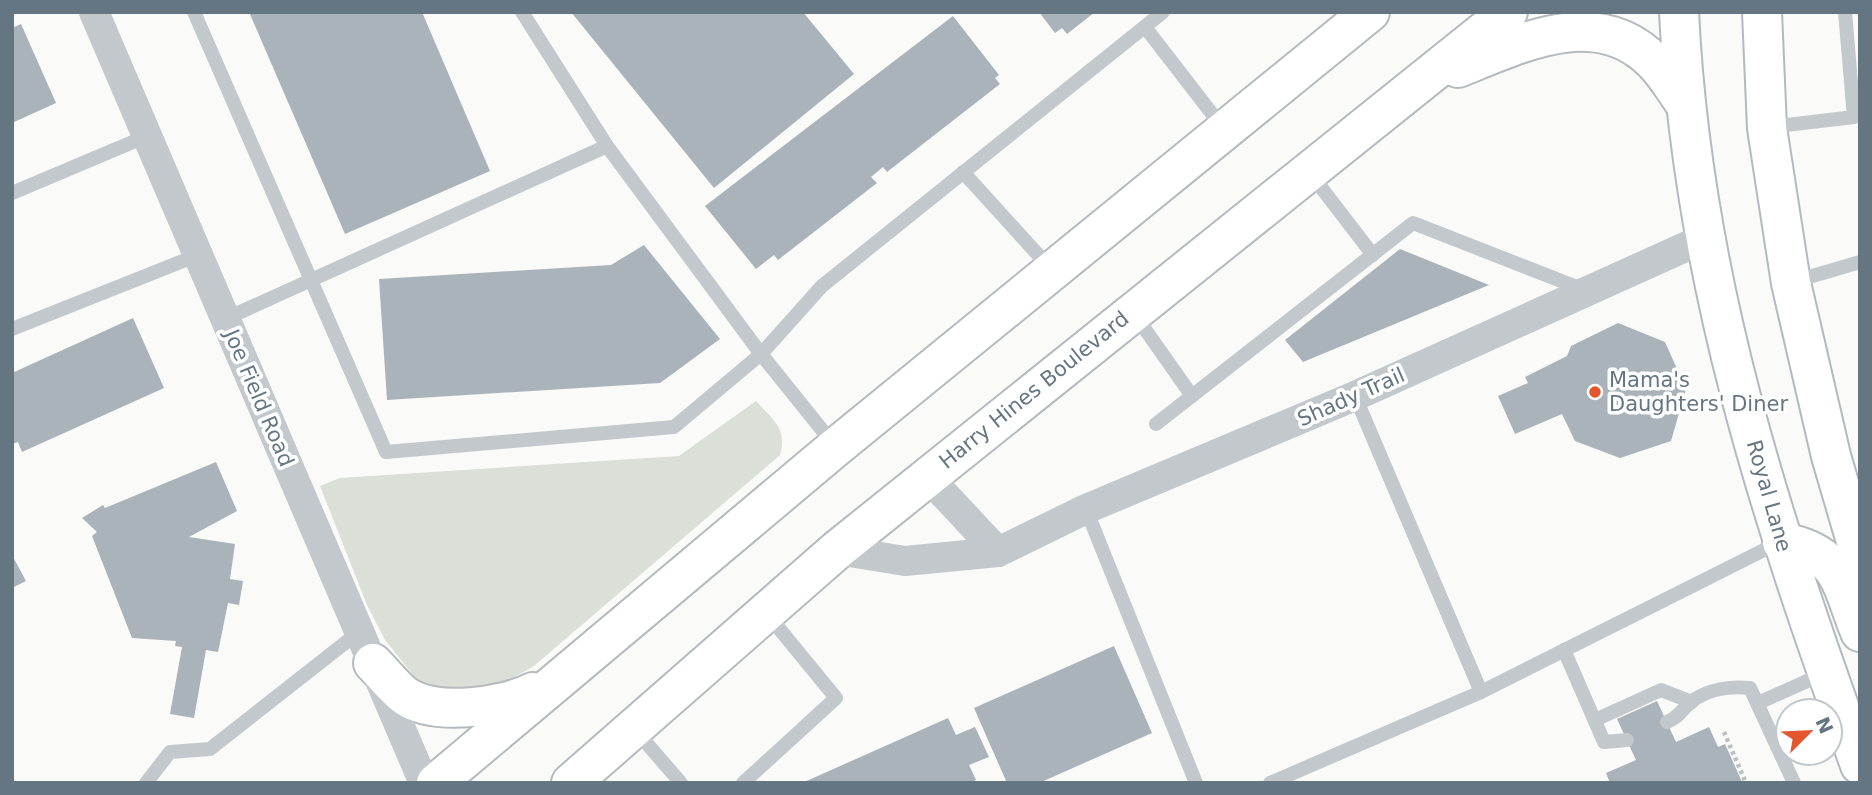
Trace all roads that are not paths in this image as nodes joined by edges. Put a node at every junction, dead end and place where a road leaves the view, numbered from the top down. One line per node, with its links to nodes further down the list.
1 (94, 12): 15 (street, Joe Field Road)
2 (194, 12): 25 (lane)
3 (522, 12): 16 (lane)
4 (1163, 12): 10 (lane)
5 (1370, 12): 14 (main road)
6 (1508, 12): 11 (main road, Harry Hines Boulevard)
7 (1679, 12): 12 (main road, Royal Lane)
8 (1762, 12): 13 (main road)
9 (1846, 12): 13 (lane)
10 (1144, 27): 14 (lane); 18 (lane)
11 (1417, 84): 12 (main road); 17 (main road, Harry Hines Boulevard)
12 (1683, 101): 20 (main road, Royal Lane)
13 (1768, 128): 26 (main road)
14 (1224, 130): 24 (main road)
15 (147, 136): 19 (lane); 21 (street, Joe Field Road)
16 (607, 146): 25 (lane); 31 (lane)
17 (1308, 171): 22 (lane); 28 (main road, Harry Hines Boulevard)
18 (963, 172): 24 (lane); 31 (lane)
19 (12, 193)
20 (1703, 239): 27 (street, Shady Trail); 39 (main road, Royal Lane)
21 (198, 255): 29 (street, Joe Field Road); 30 (lane)
22 (1373, 255): 27 (lane); 32 (lane)
23 (1860, 262): 26 (lane)
24 (1051, 269): 35 (main road)
25 (311, 283): 29 (lane); 31 (lane)
26 (1791, 283): 38 (main road)
27 (1587, 291): 33 (street, Shady Trail)
28 (1132, 311): 32 (lane); 36 (main road, Harry Hines Boulevard)
29 (225, 319): 44 (street, Joe Field Road)
30 (12, 329)
31 (761, 354): 35 (lane)
32 (1192, 396): 34 (lane)
33 (1355, 396): 37 (street, Shady Trail); 48 (lane)
34 (1156, 424)
35 (836, 447): 47 (main road)
36 (927, 476): 40 (main road, Harry Hines Boulevard); 41 (street)
37 (1086, 509): 41 (street, Shady Trail); 62 (lane)
38 (1857, 537)
39 (1782, 542): 43 (main road); 45 (lane); 46 (main road, Royal Lane)
40 (837, 550): 41 (street, Shady Trail); 42 (main road, Harry Hines Boulevard)
41 (998, 552)
42 (766, 612): 53 (main road, Harry Hines Boulevard); 61 (lane)
43 (1860, 632)
44 (366, 648): 47 (main road); 56 (lane); 57 (street, Joe Field Road)
45 (1564, 650): 48 (lane); 51 (lane)
46 (1826, 672): 50 (lane); 55 (main road, Royal Lane)
47 (557, 680): 58 (main road)
48 (1481, 692): 63 (lane)
49 (1692, 702): 50 (lane); 51 (lane); 52 (lane)
50 (1758, 703): 64 (lane)
51 (1595, 720): 54 (lane)
52 (1668, 722)
53 (635, 729): 59 (main road, Harry Hines Boulevard); 60 (lane)
54 (1627, 740)
55 (1860, 765)
56 (146, 783)
57 (424, 783)
58 (436, 783)
59 (571, 783)
60 (681, 783)
61 (743, 783)
62 (1196, 783)
63 (1270, 783)
64 (1794, 783)

